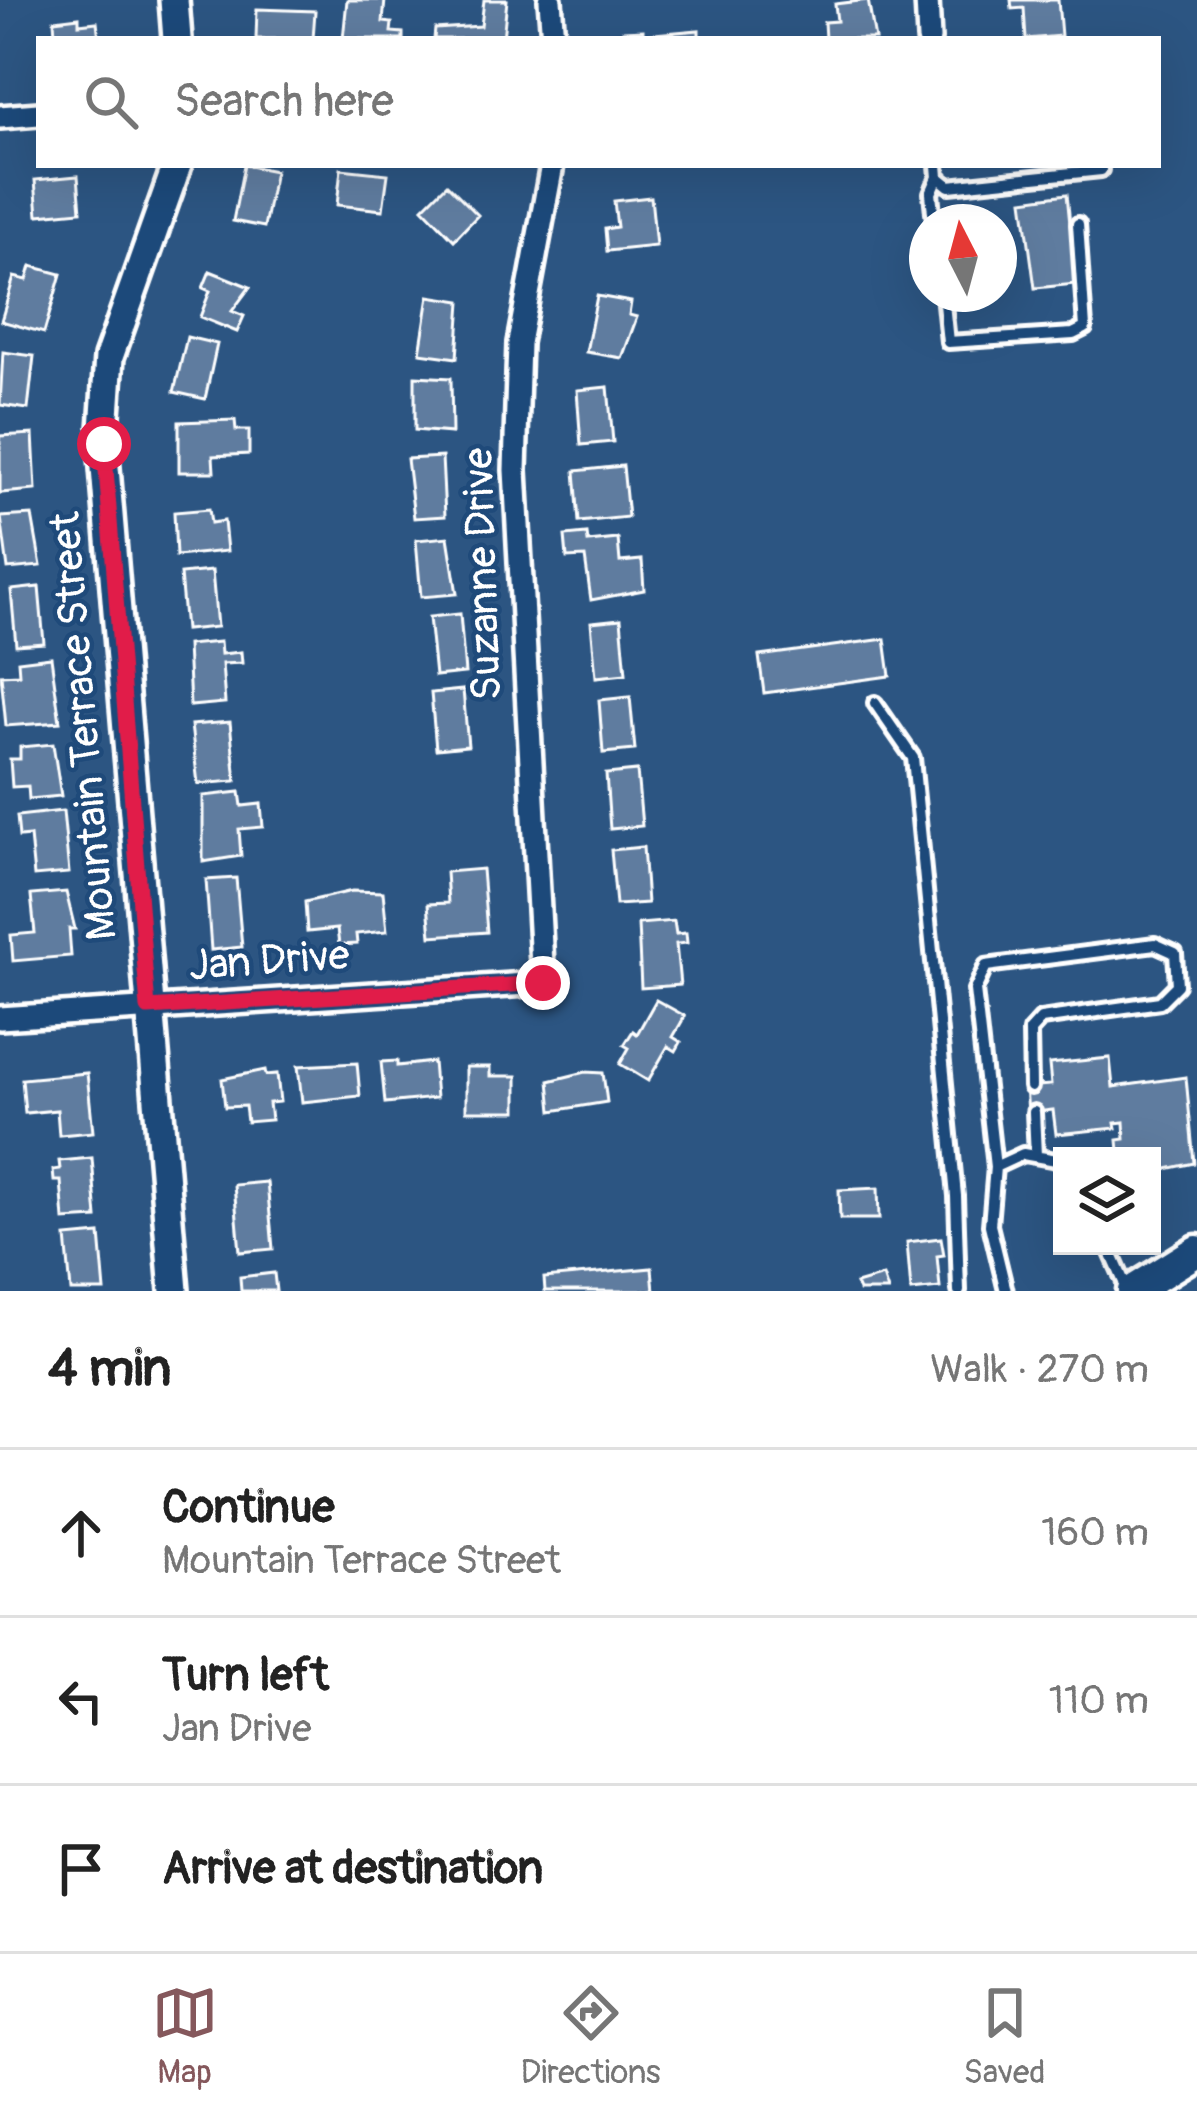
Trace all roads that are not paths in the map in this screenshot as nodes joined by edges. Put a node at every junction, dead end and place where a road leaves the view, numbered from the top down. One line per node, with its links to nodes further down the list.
1 (174, 0): 4 (street)
2 (550, 0): 5 (street)
3 (927, 0): 6 (street)
4 (177, 36)
5 (553, 36)
6 (929, 36)
7 (36, 114): 8 (street)
8 (0, 117)
9 (176, 168): 18 (street, Mountain Terrace Street)
10 (551, 168): 17 (street, Suzanne Drive)
11 (1101, 170): 12 (lane)
12 (937, 171): 13 (lane)
13 (932, 204)
14 (1078, 224): 15 (lane)
15 (945, 312)
16 (875, 703): 28 (lane)
17 (543, 983): 18 (street, Jan Drive)
18 (148, 1008): 19 (street, Jan Drive); 27 (street, Mountain Terrace Street)
19 (0, 1018)
20 (1031, 1087): 24 (lane)
21 (1034, 1112): 22 (lane)
22 (1036, 1156): 23 (lane); 24 (lane)
23 (1053, 1159)
24 (995, 1167): 29 (lane)
25 (1197, 1251): 30 (main road)
26 (1113, 1255): 30 (lane)
27 (174, 1291)
28 (959, 1291)
29 (1006, 1291)
30 (1131, 1291)

